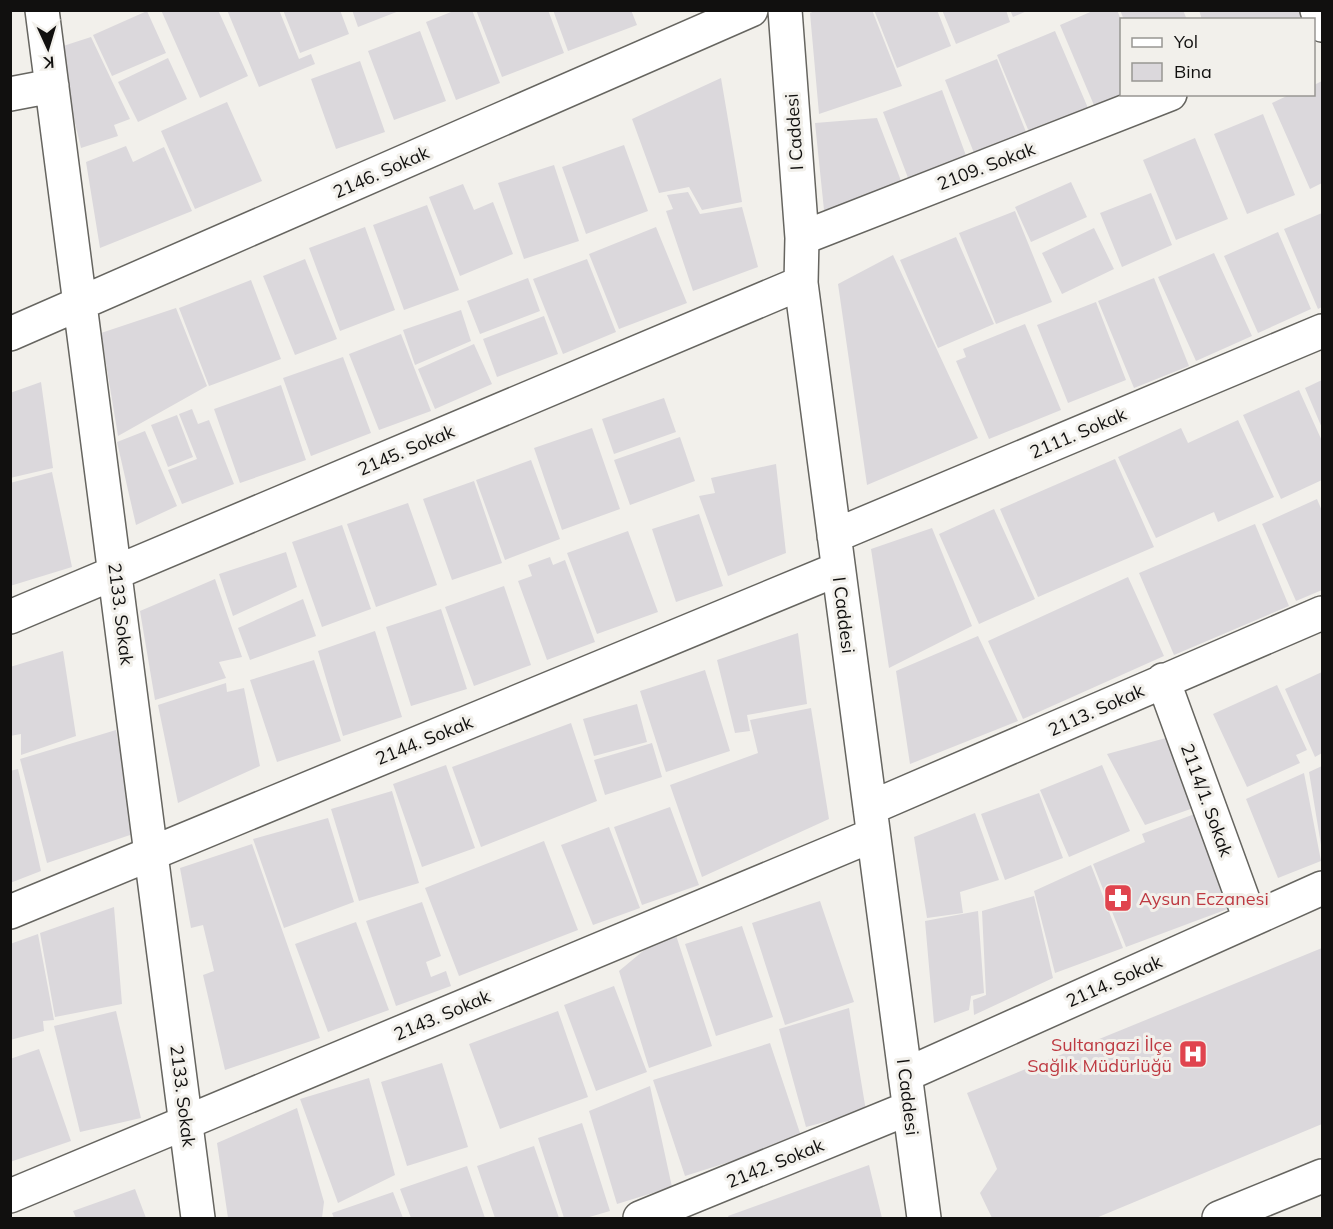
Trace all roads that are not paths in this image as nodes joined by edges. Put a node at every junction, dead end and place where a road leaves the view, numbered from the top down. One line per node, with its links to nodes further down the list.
1 (751, 10): 11 (street, 2146. Sokak)
2 (785, 10): 9 (street, I Caddesi)
3 (1317, 10): 5 (street)
4 (43, 11): 6 (street, 2133. Sokak)
5 (1323, 25)
6 (52, 86): 7 (street); 11 (street, 2133. Sokak)
7 (10, 94)
8 (1165, 96): 9 (street, 2109. Sokak)
9 (802, 238): 10 (street, I Caddesi)
10 (801, 283): 14 (street, I Caddesi); 16 (street, 2145. Sokak)
11 (80, 304): 13 (street, 2146. Sokak); 16 (street, 2133. Sokak)
12 (1323, 331): 14 (street, 2111. Sokak)
13 (10, 334)
14 (834, 536): 15 (street, I Caddesi)
15 (838, 569): 20 (street, I Caddesi); 21 (street, 2144. Sokak)
16 (116, 573): 18 (street, 2145. Sokak); 21 (street, 2133. Sokak)
17 (1323, 613): 19 (street, 2113. Sokak)
18 (10, 617)
19 (1163, 680): 20 (street, 2113. Sokak); 24 (street, 2114/1. Sokak)
20 (872, 821): 25 (street, I Caddesi); 27 (street, 2143. Sokak)
21 (152, 852): 23 (street, 2144. Sokak); 27 (street, 2133. Sokak)
22 (1323, 888): 24 (street, 2114. Sokak)
23 (10, 912)
24 (1250, 919): 25 (street, 2114. Sokak)
25 (905, 1075): 26 (street, I Caddesi)
26 (909, 1108): 31 (street, 2142. Sokak); 32 (street, I Caddesi)
27 (186, 1122): 29 (street, 2143. Sokak); 30 (street, 2133. Sokak)
28 (1323, 1176): 33 (street)
29 (10, 1196)
30 (198, 1218)
31 (640, 1218)
32 (924, 1218)
33 (1219, 1218)

